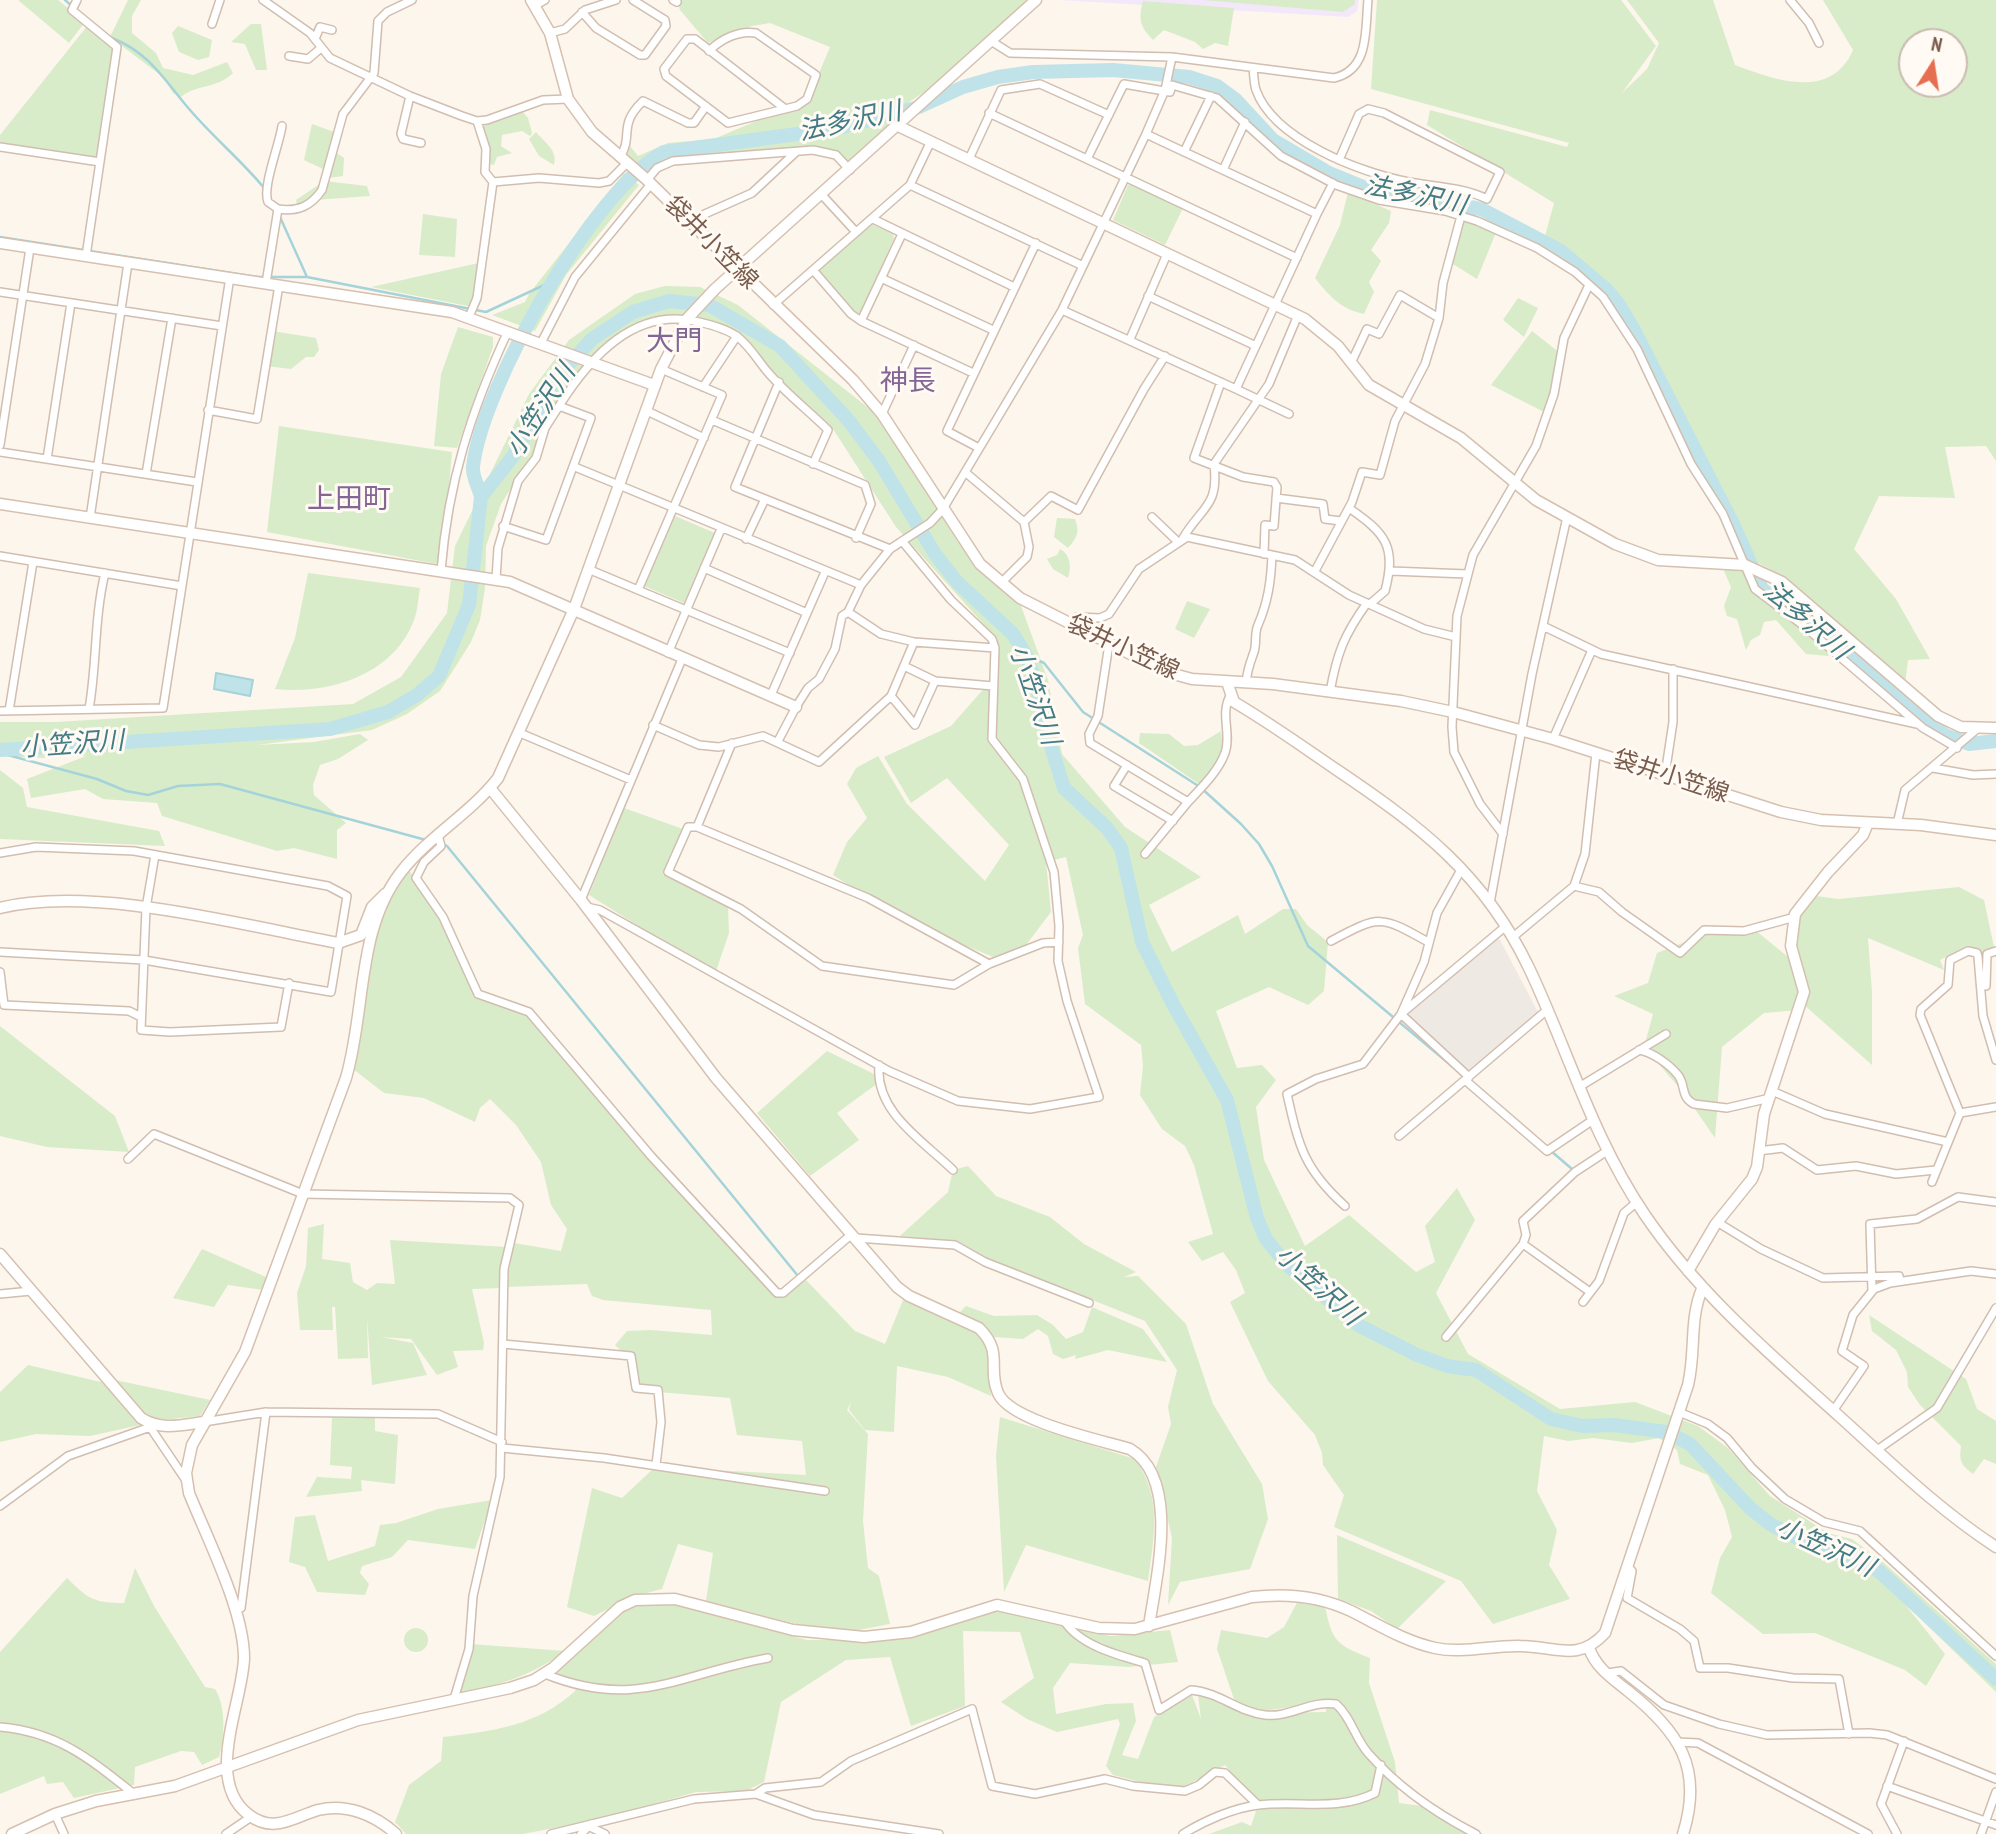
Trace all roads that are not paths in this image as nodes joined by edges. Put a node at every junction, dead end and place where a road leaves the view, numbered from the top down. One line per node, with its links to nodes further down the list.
1 (77, 0): 46 (street)
2 (220, 0): 13 (street)
3 (262, 0): 11 (street)
4 (412, 0): 24 (street)
5 (616, 0): 12 (street)
6 (633, 0): 12 (street)
7 (1037, 0): 17 (street)
8 (1368, 0): 23 (street)
9 (1790, 0): 18 (street)
10 (537, 2): 15 (street, 袋井小笠線)
11 (272, 3): 16 (street)
12 (582, 12): 15 (street)
13 (212, 24)
14 (332, 30): 16 (street)
15 (550, 33): 28 (street, 袋井小笠線)
16 (315, 39): 19 (street)
17 (992, 41): 22 (street); 36 (street)
18 (1819, 43)
19 (321, 48): 21 (street); 24 (street)
20 (709, 51): 29 (street); 30 (street); 30 (street)
21 (289, 56)
22 (1172, 60): 23 (street); 25 (street)
23 (1253, 69): 45 (street)
24 (372, 78): 26 (street); 56 (street)
25 (1165, 90): 27 (street); 32 (street); 37 (street)
26 (410, 96): 33 (street); 39 (street)
27 (1211, 96): 34 (street); 42 (street)
28 (568, 99): 33 (street); 47 (street, 袋井小笠線)
29 (706, 106): 30 (street); 47 (street)
30 (785, 108)
31 (989, 113): 32 (street); 43 (street); 44 (street)
32 (1109, 115): 44 (street)
33 (477, 121): 52 (street)
34 (1245, 122): 49 (street); 53 (street)
35 (282, 126): 56 (street)
36 (899, 126): 38 (street); 48 (street)
37 (1146, 134): 42 (street); 50 (street)
38 (931, 141): 43 (street); 54 (street)
39 (421, 143)
40 (0, 147): 46 (street)
41 (796, 152): 48 (street); 51 (street); 60 (street)
42 (1184, 152): 49 (street)
43 (969, 159): 61 (street)
44 (1087, 159): 50 (street)
45 (1339, 160): 45 (street)
46 (100, 162): 68 (street)
47 (626, 162): 51 (street, 袋井小笠線); 52 (street)
48 (850, 170): 55 (street)
49 (1223, 170): 57 (street)
50 (1125, 176): 61 (street); 69 (street)
51 (648, 181): 60 (street, 袋井小笠線); 99 (street)
52 (493, 182): 89 (street)
53 (1333, 183): 57 (street); 58 (street)
54 (910, 185): 59 (street); 65 (street)
55 (822, 195): 62 (street); 72 (street)
56 (278, 209): 76 (street)
57 (1318, 214): 69 (street)
58 (1461, 216): 78 (street); 92 (street)
59 (873, 219): 62 (street); 63 (street)
60 (689, 221): 72 (street, 袋井小笠線)
61 (1103, 223): 67 (street); 71 (street)
62 (856, 232): 73 (street)
63 (902, 234): 75 (street); 79 (street)
64 (0, 243): 66 (street)
65 (1037, 243): 71 (street); 79 (street)
66 (30, 248): 68 (street); 81 (street)
67 (1167, 254): 82 (street); 84 (street)
68 (86, 256): 70 (street)
69 (1297, 258): 84 (street)
70 (128, 263): 74 (street); 87 (street)
71 (1083, 266): 86 (street)
72 (738, 269): 85 (street, 袋井小笠線); 91 (street)
73 (813, 270): 85 (street); 93 (street)
74 (230, 277): 76 (street); 94 (street)
75 (881, 278): 93 (street); 95 (street)
76 (266, 283): 77 (street)
77 (279, 285): 89 (street); 115 (street)
78 (1589, 285): 134 (street); 157 (street)
79 (1014, 287): 95 (street)
80 (0, 292): 81 (street)
81 (23, 295): 83 (street); 122 (street)
82 (1148, 296): 98 (street); 101 (street)
83 (71, 303): 87 (street); 125 (street)
84 (1275, 304): 88 (street); 101 (street)
85 (773, 305): 117 (street, 袋井小笠線)
86 (1062, 310): 98 (street); 123 (street)
87 (121, 311): 90 (street); 128 (street)
88 (1298, 315): 104 (street); 112 (street)
89 (469, 317): 96 (street)
90 (172, 318): 94 (street); 131 (street)
91 (688, 318): 97 (street); 103 (street); 105 (street)
92 (1439, 318): 104 (street); 114 (street)
93 (861, 321): 100 (street)
94 (222, 326): 115 (street)
95 (993, 330): 106 (street)
96 (510, 331): 99 (street); 160 (street)
97 (737, 336): 107 (street); 110 (street)
98 (1129, 339): 102 (street)
99 (537, 341): 103 (street)
100 (914, 345): 106 (street); 117 (street)
101 (1256, 346): 111 (street)
102 (1166, 356): 108 (street); 145 (street)
103 (589, 361): 109 (street); 113 (street)
104 (1351, 363): 114 (street)
105 (661, 369): 109 (street); 110 (street)
106 (973, 373): 123 (street)
107 (779, 382): 121 (street); 126 (street)
108 (1221, 382): 111 (street); 127 (street)
109 (654, 385): 116 (street)
110 (703, 387): 119 (street)
111 (1236, 389): 112 (street)
112 (1258, 400): 118 (street); 127 (street)
113 (559, 406): 129 (street); 146 (street)
114 (1404, 407): 134 (street); 138 (street)
115 (208, 410): 132 (street)
116 (645, 410): 120 (street); 133 (street)
117 (882, 414): 140 (street, 袋井小笠線)
118 (1289, 414)
119 (712, 420): 120 (street); 121 (street)
120 (704, 438): 139 (street)
121 (755, 439): 126 (street); 136 (street)
122 (0, 445)
123 (979, 448): 130 (street)
124 (0, 452): 125 (street)
125 (47, 459): 128 (street)
126 (813, 464): 149 (street)
127 (1214, 466): 135 (street); 151 (street)
128 (99, 467): 131 (street); 143 (street)
129 (575, 467): 133 (street); 146 (street)
130 (965, 472): 140 (street); 145 (street)
131 (146, 474): 132 (street)
132 (197, 482): 148 (street)
133 (617, 484): 139 (street); 159 (street)
134 (1516, 485): 142 (street); 165 (street)
135 (1276, 498): 144 (street); 154 (street)
136 (765, 499): 149 (street); 150 (street)
137 (0, 504): 143 (street)
138 (1349, 508): 144 (street); 162 (street)
139 (674, 509): 147 (street); 170 (street)
140 (943, 509): 152 (street); 167 (street, 袋井小笠線)
141 (1152, 517): 151 (street)
142 (1567, 517): 157 (street); 177 (street)
143 (90, 518): 148 (street)
144 (1341, 521): 161 (street)
145 (1024, 522): 167 (street)
146 (503, 526): 166 (street)
147 (721, 529): 150 (street); 158 (street)
148 (190, 532): 160 (street); 169 (street)
149 (856, 538): 153 (street)
150 (746, 539): 163 (street)
151 (1180, 540): 154 (street); 176 (street)
152 (904, 541): 153 (street); 181 (street)
153 (890, 549): 168 (street)
154 (1268, 554): 161 (street); 190 (street)
155 (0, 556): 156 (street)
156 (33, 562): 164 (street); 198 (street)
157 (1746, 565): 201 (street); 206 (street)
158 (704, 568): 173 (street); 175 (street)
159 (588, 569): 170 (street); 172 (street)
160 (443, 571): 166 (street)
161 (1315, 571): 171 (street)
162 (1391, 571): 165 (street); 171 (street)
163 (825, 572): 168 (street); 175 (street)
164 (105, 573): 169 (street); 197 (street)
165 (1467, 574): 178 (street)
166 (492, 578): 172 (street)
167 (1001, 583): 176 (street, 袋井小笠線)
168 (861, 585): 174 (street)
169 (182, 586): 197 (street)
170 (638, 590): 173 (street)
171 (1368, 603): 178 (street); 192 (street)
172 (574, 609): 183 (street); 205 (street)
173 (687, 610): 183 (street); 184 (street)
174 (848, 612): 179 (street); 196 (street)
175 (807, 613): 184 (street)
176 (1071, 625): 180 (street, 袋井小笠線)
177 (1542, 626): 182 (street); 204 (street)
178 (1456, 637): 200 (street)
179 (914, 642): 181 (street); 186 (street)
180 (1109, 644): 189 (street, 袋井小笠線); 212 (street)
181 (995, 648): 191 (street)
182 (1592, 650): 187 (street); 207 (street)
183 (668, 653): 185 (street)
184 (790, 653): 194 (street)
185 (682, 659): 194 (street); 202 (street)
186 (904, 666): 188 (street); 195 (street)
187 (1673, 669): 201 (street); 215 (street)
188 (935, 681): 191 (street); 195 (street)
189 (1227, 682): 190 (street, 袋井小笠線); 193 (street)
190 (1246, 683): 192 (street, 袋井小笠線)
191 (993, 686): 240 (street)
192 (1330, 692): 200 (street, 袋井小笠線)
193 (1231, 694): 218 (street); 229 (street)
194 (771, 695): 196 (street)
195 (891, 696): 208 (street)
196 (796, 707): 208 (street)
197 (89, 709): 198 (street)
198 (9, 710): 199 (street)
199 (0, 711)
200 (1453, 712): 204 (street, 袋井小笠線); 223 (street)
201 (1919, 724): 210 (street)
202 (653, 725): 209 (street); 216 (street)
203 (1996, 728): 206 (street)
204 (1522, 731): 207 (street, 袋井小笠線); 223 (street)
205 (520, 733): 216 (street); 217 (street)
206 (1974, 733): 210 (street)
207 (1553, 739): 211 (street, 袋井小笠線)
208 (778, 741): 209 (street)
209 (732, 743): 222 (street)
210 (1959, 747): 213 (street)
211 (1596, 753): 215 (street, 袋井小笠線); 230 (street)
212 (1127, 765): 218 (street); 219 (street)
213 (1933, 768): 214 (street); 221 (street)
214 (1996, 774)
215 (1665, 775): 220 (street, 袋井小笠線)
216 (631, 780): 232 (street)
217 (490, 788): 224 (street); 232 (street)
218 (1188, 802): 219 (street)
219 (1173, 821): 228 (street)
220 (1868, 823): 221 (street, 袋井小笠線); 236 (street)
221 (1897, 824): 225 (street, 袋井小笠線)
222 (697, 827): 246 (street); 246 (street)
223 (1503, 834): 233 (street)
224 (438, 835): 231 (street); 277 (street)
225 (1996, 835)
226 (0, 853): 227 (street)
227 (155, 855): 235 (street); 242 (street)
228 (1145, 855)
229 (1462, 868): 233 (street); 241 (street)
230 (1574, 886): 236 (street); 238 (street)
231 (389, 891): 242 (street); 272 (street)
232 (583, 903): 257 (street); 277 (street)
233 (1490, 903): 237 (street)
234 (0, 908): 235 (street)
235 (146, 908): 242 (street); 245 (street)
236 (1795, 917): 260 (street)
237 (1506, 926): 238 (street); 252 (street)
238 (1513, 937): 251 (street)
239 (1331, 941): 241 (street)
240 (1059, 942): 246 (street); 257 (street)
241 (1428, 942): 252 (street)
242 (338, 943): 248 (street)
243 (1996, 951): 249 (street)
244 (0, 952): 245 (street)
245 (144, 960): 248 (street); 253 (street)
246 (989, 964)
247 (0, 972): 253 (street)
248 (289, 983): 253 (street)
249 (1984, 986): 250 (street); 256 (street); 262 (street)
250 (1996, 986)
251 (1547, 1010): 258 (street); 259 (street)
252 (1401, 1014): 258 (street); 275 (street)
253 (141, 1017)
254 (1666, 1034): 255 (street)
255 (1639, 1050): 259 (street); 260 (street)
256 (1996, 1059)
257 (879, 1065): 269 (street)
258 (1467, 1079): 263 (street); 264 (street)
259 (1579, 1087): 263 (street)
260 (1771, 1094): 265 (street); 267 (street)
261 (1996, 1107): 262 (street)
262 (1960, 1113): 265 (street)
263 (1593, 1120): 266 (street)
264 (1399, 1136)
265 (1948, 1142): 270 (street)
266 (1606, 1151): 273 (street); 278 (street)
267 (1758, 1151): 270 (street); 276 (street)
268 (128, 1159): 272 (street)
269 (953, 1170)
270 (1936, 1170): 271 (street)
271 (1932, 1182)
272 (303, 1194): 293 (street); 297 (street)
273 (1637, 1202): 280 (street); 287 (street)
274 (1996, 1202): 282 (street)
275 (1345, 1206)
276 (1717, 1222): 280 (street); 282 (street)
277 (854, 1236): 290 (street); 309 (street)
278 (1523, 1244): 287 (street); 292 (street)
279 (0, 1254): 285 (street)
280 (1688, 1271): 284 (street)
281 (1996, 1274): 283 (street)
282 (1871, 1278): 283 (street); 286 (street)
283 (1900, 1281): 286 (street)
284 (1702, 1289): 294 (street); 296 (street)
285 (31, 1291): 288 (street); 298 (street)
286 (1872, 1291): 294 (street)
287 (1590, 1292): 289 (street)
288 (0, 1294)
289 (1583, 1302)
290 (1089, 1303)
291 (1996, 1308): 300 (street)
292 (1446, 1337)
293 (503, 1344): 299 (street); 301 (street)
294 (1833, 1411): 300 (street)
295 (266, 1412): 297 (street); 299 (street); 307 (street)
296 (1679, 1412): 306 (street); 311 (street)
297 (204, 1422): 298 (street); 302 (street)
298 (153, 1426): 302 (street); 304 (street)
299 (502, 1445): 301 (street); 315 (street)
300 (1877, 1450): 305 (street)
301 (656, 1465): 303 (street)
302 (187, 1482): 307 (street)
303 (825, 1492)
304 (0, 1506)
305 (1996, 1547)
306 (1627, 1566): 310 (street); 317 (street)
307 (235, 1610): 321 (street)
308 (1063, 1619): 309 (street); 314 (street); 320 (street)
309 (1149, 1626): 310 (street)
310 (1589, 1648): 313 (street)
311 (1996, 1657)
312 (768, 1658): 314 (street)
313 (1607, 1673): 317 (street); 319 (street)
314 (545, 1674): 315 (street)
315 (454, 1699): 321 (street)
316 (0, 1727): 325 (street)
317 (1849, 1734): 318 (street)
318 (1904, 1741): 322 (street); 323 (street)
319 (1677, 1742): 343 (street); 344 (street)
320 (1381, 1765): 327 (street); 342 (street)
321 (228, 1769): 325 (street); 329 (street)
322 (1996, 1779)
323 (1887, 1786): 330 (street); 345 (street)
324 (1996, 1791): 330 (street)
325 (134, 1794): 328 (street)
326 (756, 1794): 327 (street); 331 (street); 340 (street)
327 (1258, 1805): 341 (street)
328 (55, 1814): 333 (street); 334 (street)
329 (251, 1817): 335 (street); 336 (street)
330 (1986, 1821): 332 (street); 346 (street)
331 (590, 1825): 337 (street); 338 (street); 339 (street)
332 (1996, 1825)
333 (12, 1834)
334 (64, 1834)
335 (226, 1834)
336 (396, 1834)
337 (551, 1834)
338 (581, 1834)
339 (605, 1834)
340 (939, 1834)
341 (1183, 1834)
342 (1476, 1834)
343 (1683, 1834)
344 (1868, 1834)
345 (1896, 1834)
346 (1981, 1834)

